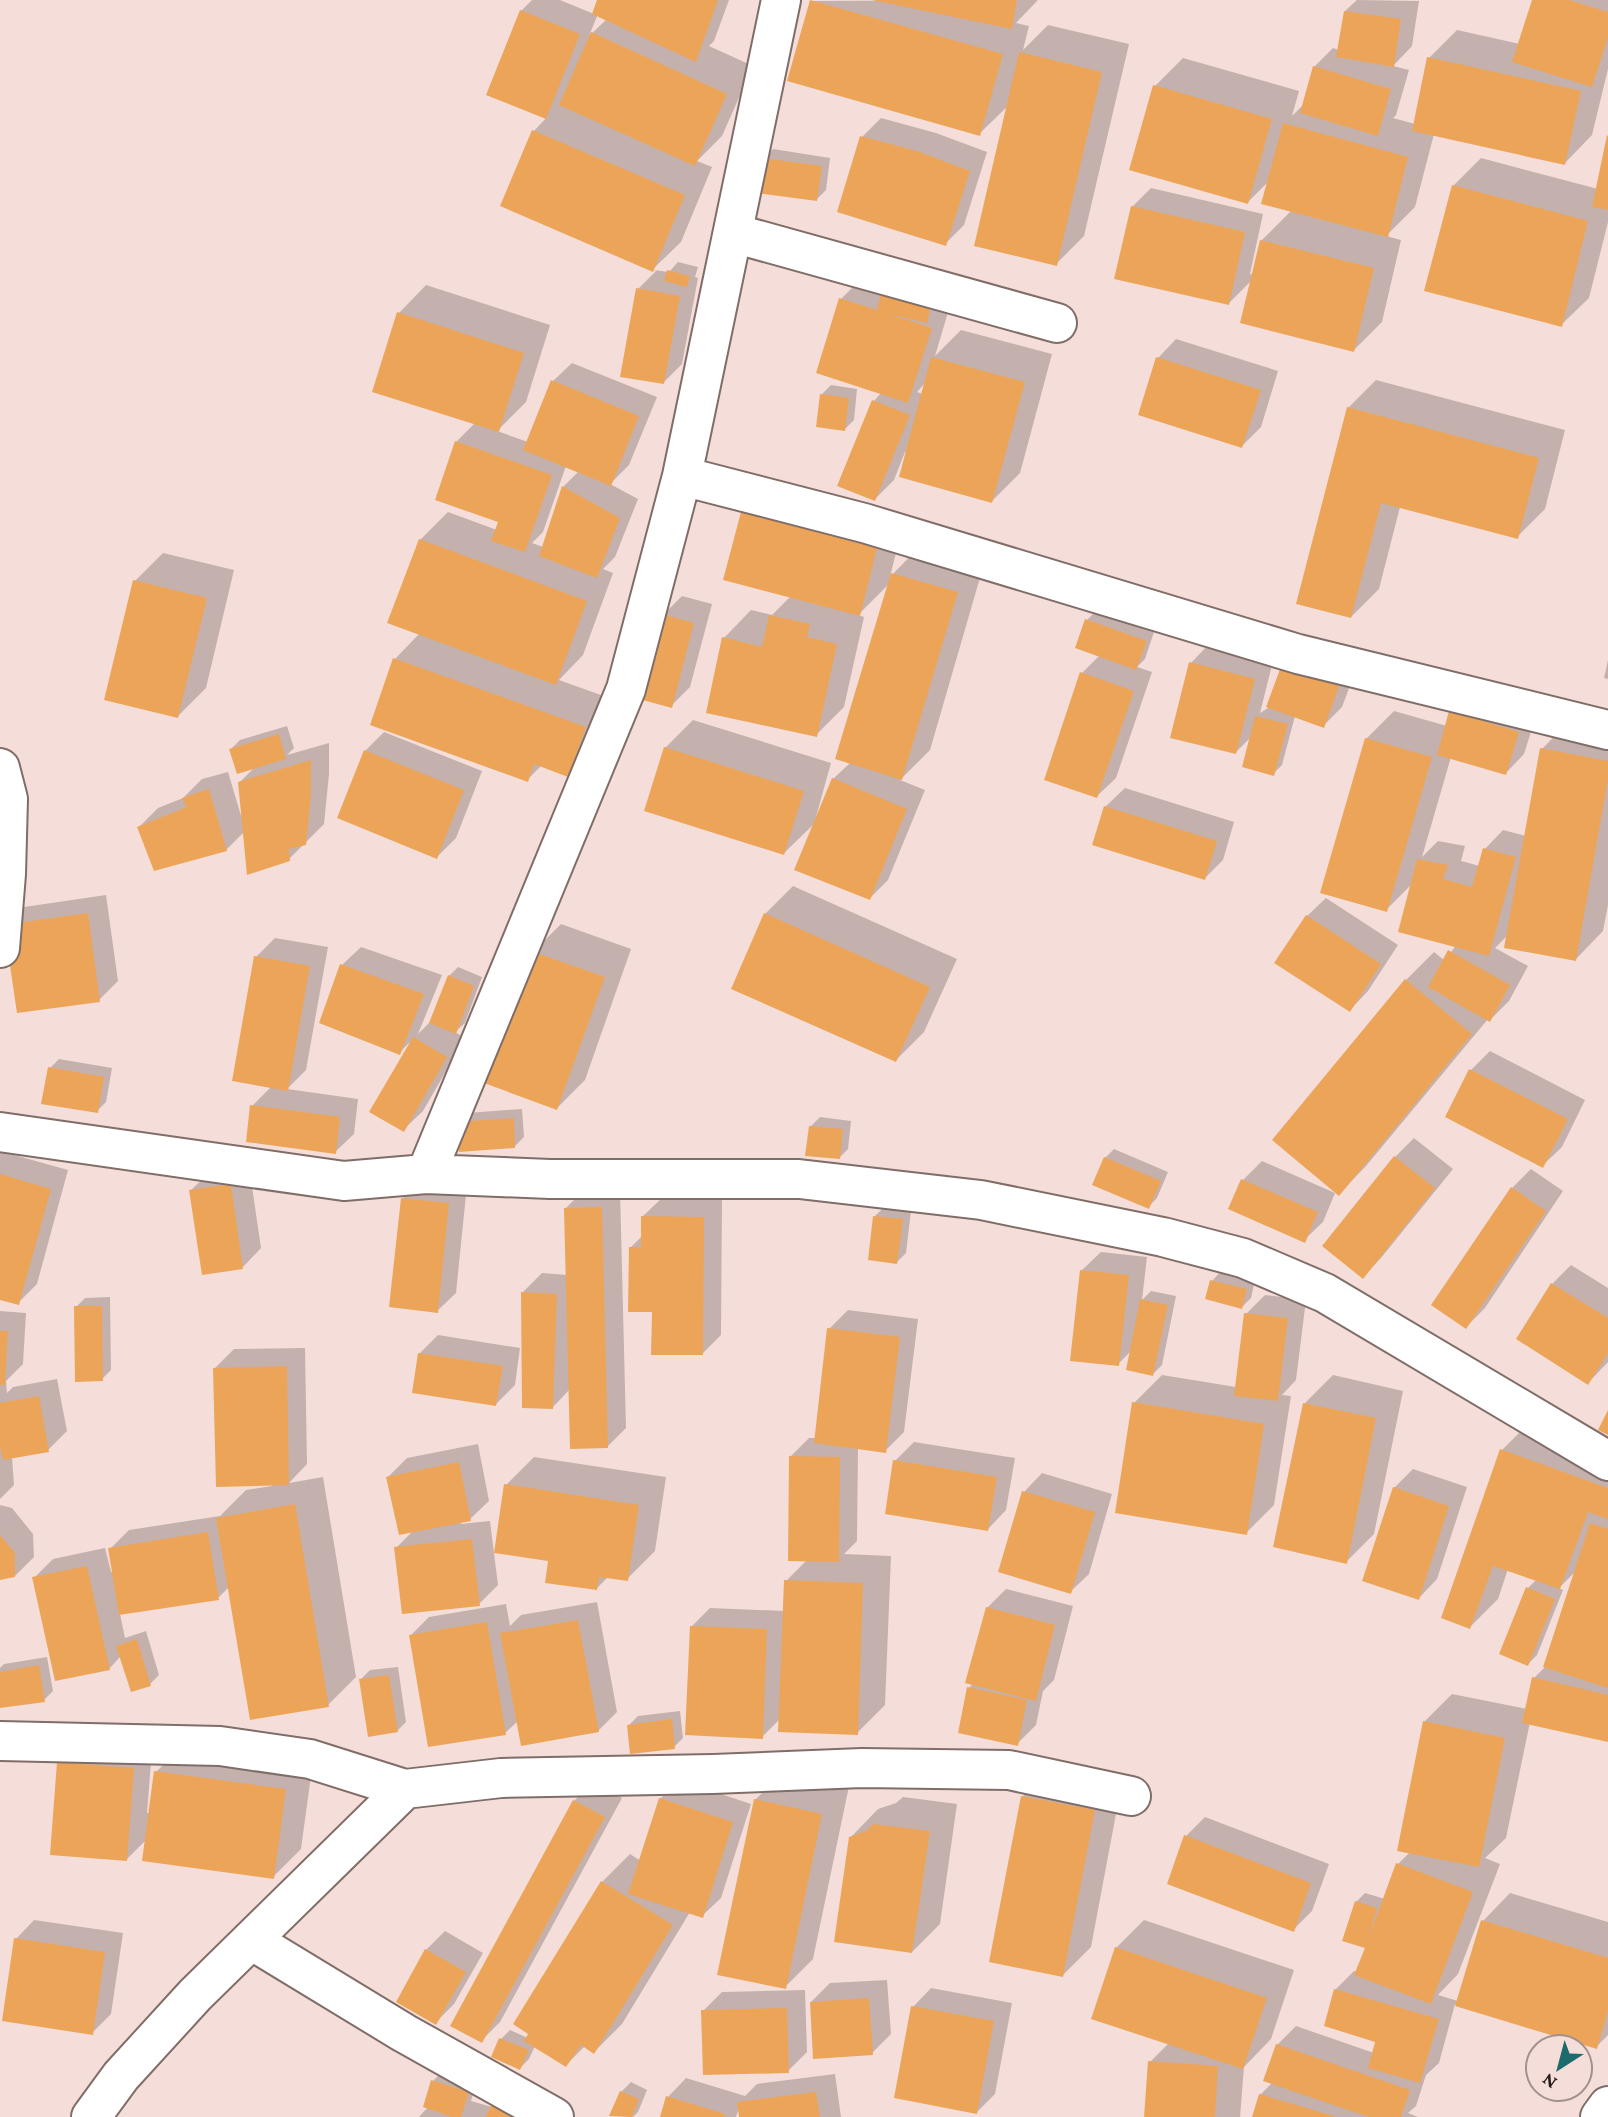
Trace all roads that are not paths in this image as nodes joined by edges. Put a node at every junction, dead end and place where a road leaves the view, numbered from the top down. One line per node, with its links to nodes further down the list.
1 (781, 0): 2 (street)
2 (733, 233): 3 (street); 4 (street)
3 (1057, 323)
4 (682, 476): 5 (street); 9 (street)
5 (1608, 730)
6 (0, 768): 7 (street)
7 (0, 948)
8 (0, 1132): 9 (street)
9 (426, 1174): 10 (street)
10 (1608, 1461)
11 (0, 1741): 12 (street)
12 (405, 1789): 13 (street); 14 (street)
13 (1131, 1796)
14 (251, 1940): 16 (street); 17 (street)
15 (1608, 2106): 18 (street)
16 (91, 2117)
17 (554, 2117)
18 (1600, 2117)

